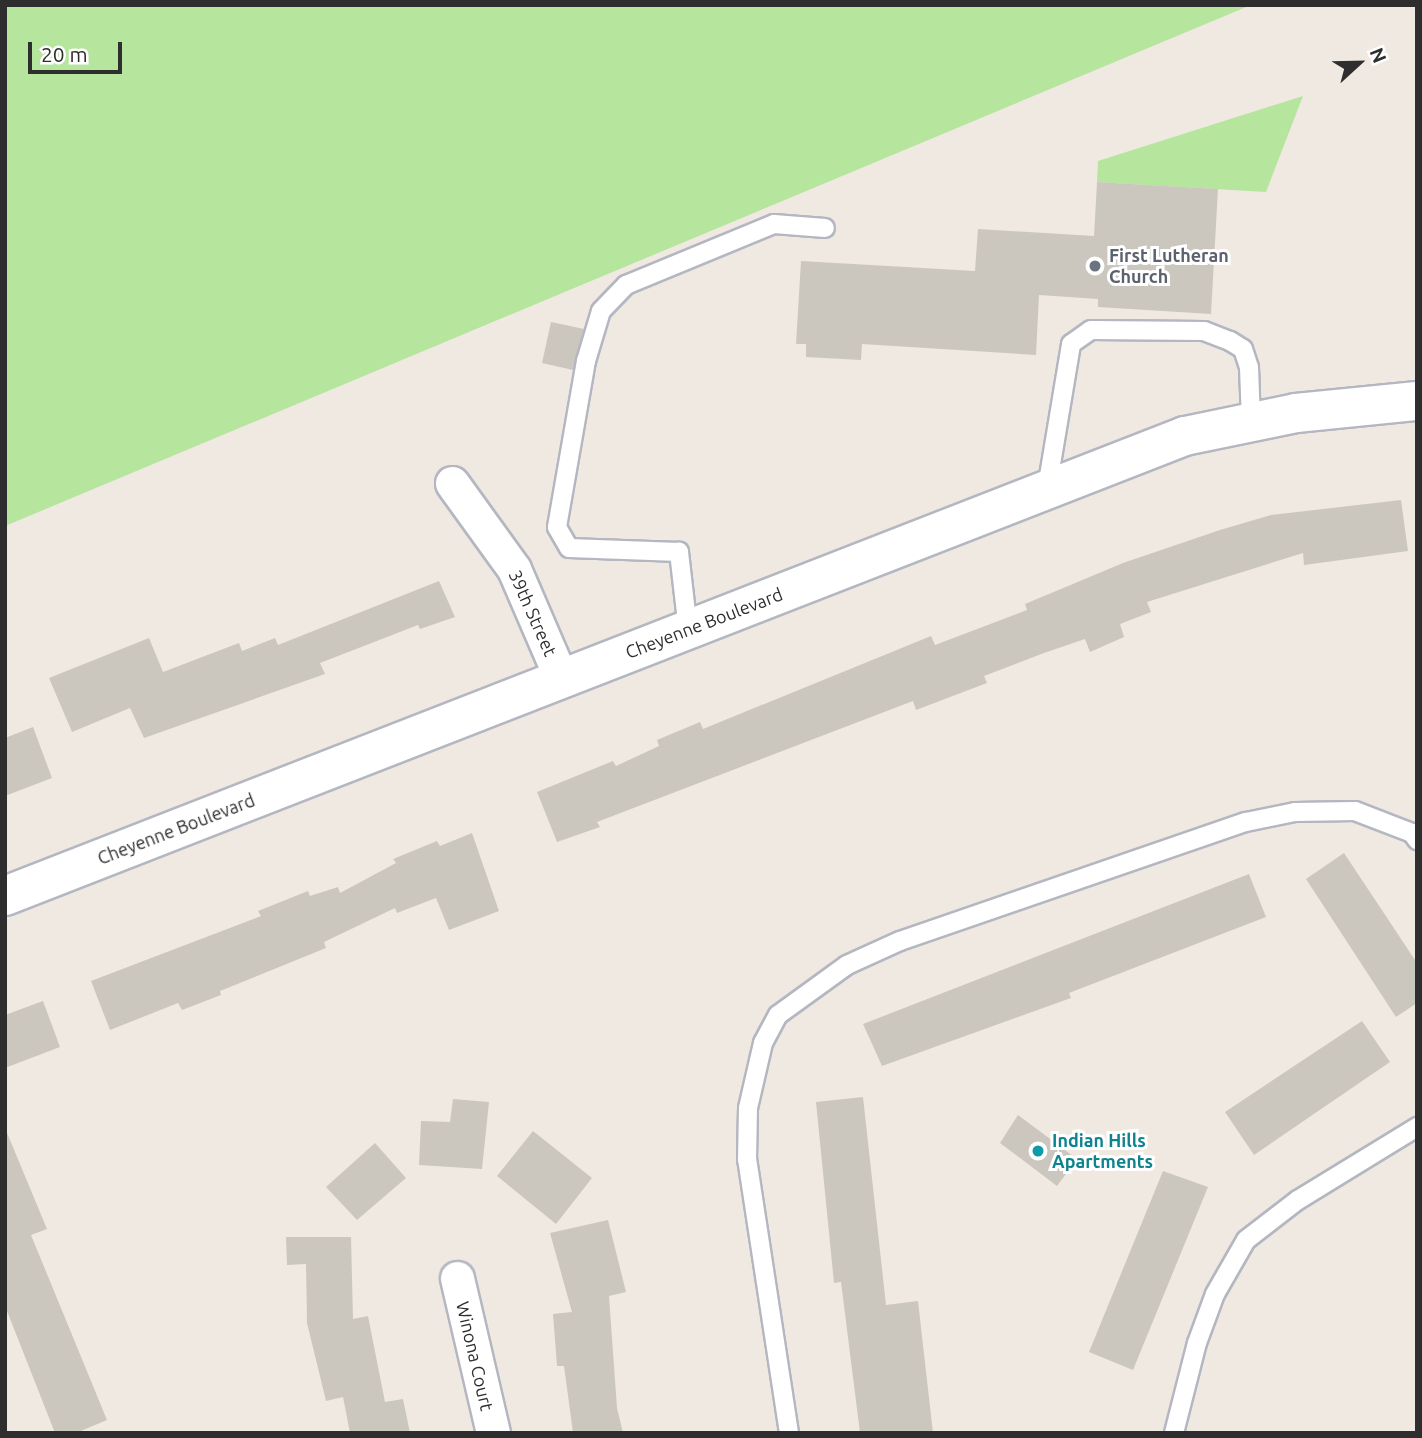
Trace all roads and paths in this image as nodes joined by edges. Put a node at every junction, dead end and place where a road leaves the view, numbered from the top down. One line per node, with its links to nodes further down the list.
1 (825, 228): 6 (lane)
2 (1417, 401): 3 (street, Cheyenne Boulevard)
3 (1251, 421): 5 (street, Cheyenne Boulevard); 5 (lane)
4 (452, 483): 7 (street, 39th Street)
5 (1047, 488): 6 (street, Cheyenne Boulevard)
6 (688, 630): 7 (street, Cheyenne Boulevard)
7 (561, 678): 9 (street, Cheyenne Boulevard)
8 (1417, 840): 13 (lane)
9 (5, 896)
10 (1417, 1127): 14 (lane)
11 (457, 1279): 12 (street, Winona Court)
12 (493, 1433)
13 (789, 1433)
14 (1174, 1433)

